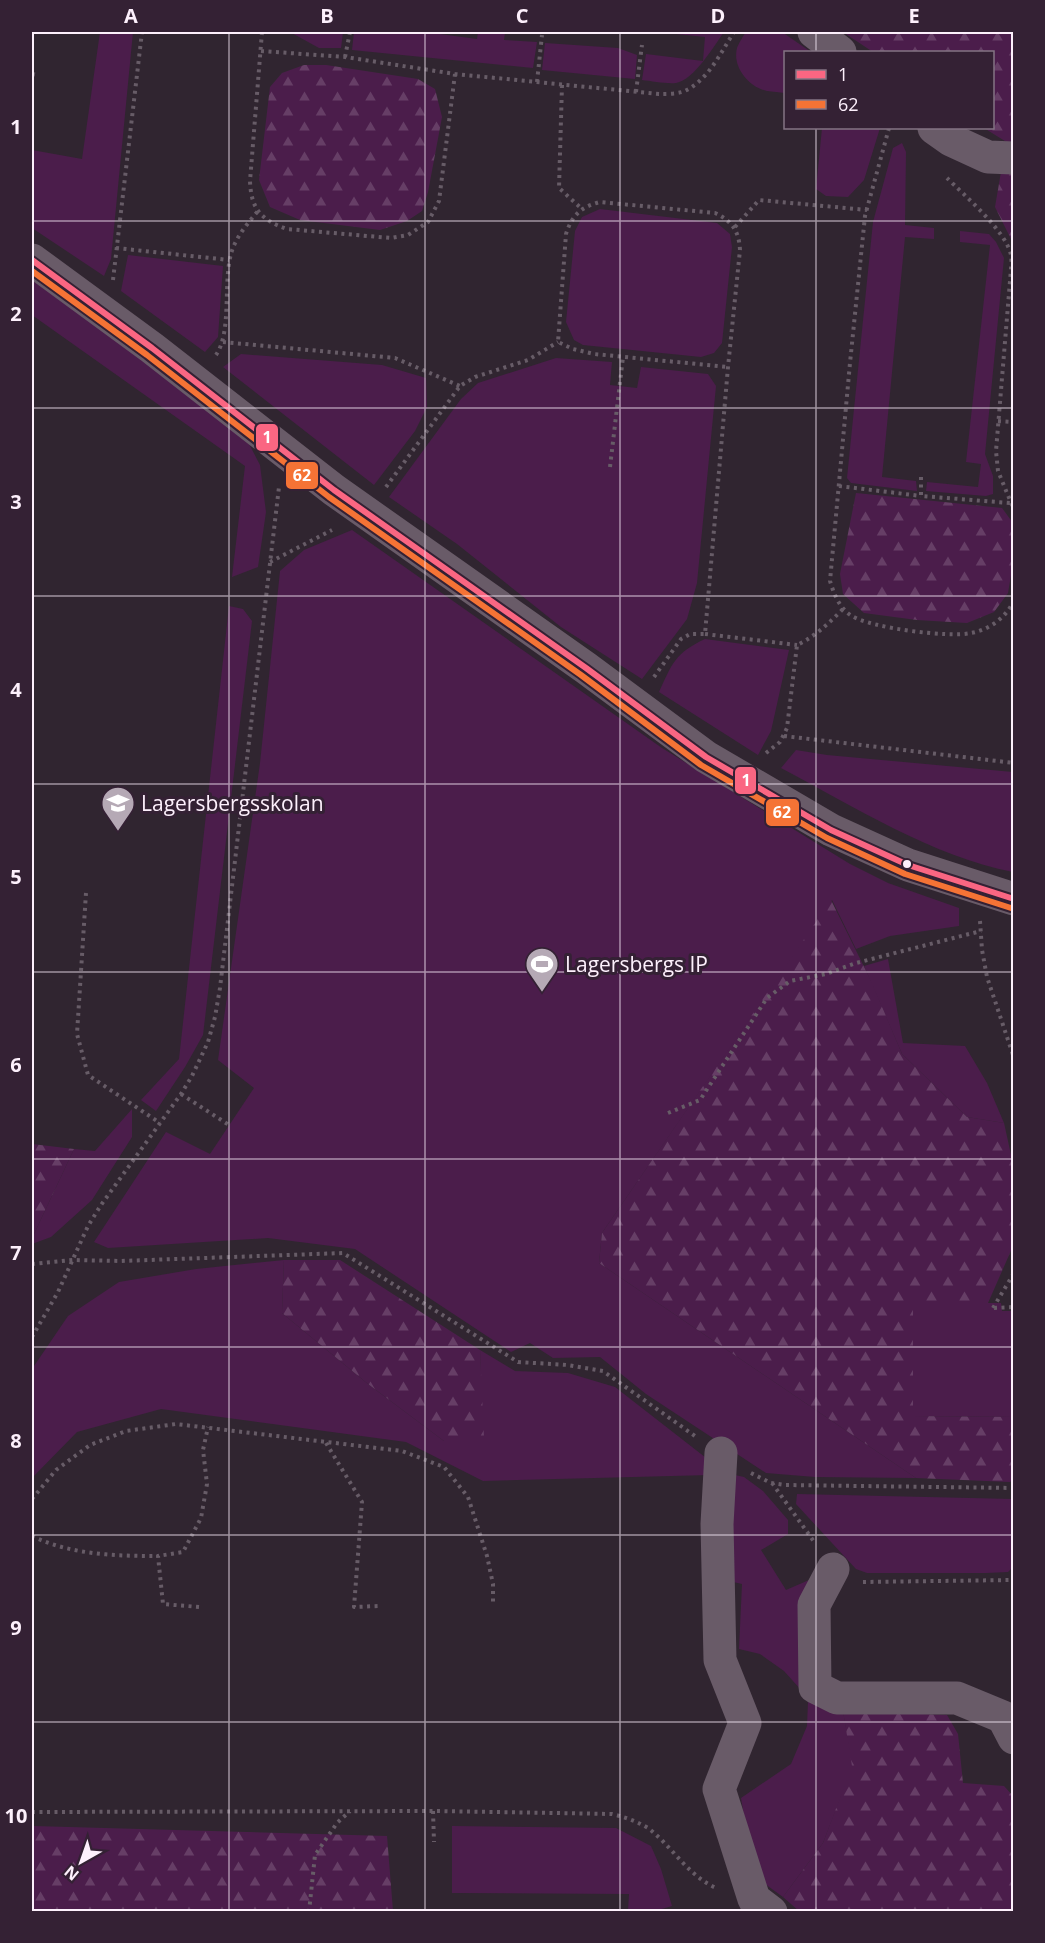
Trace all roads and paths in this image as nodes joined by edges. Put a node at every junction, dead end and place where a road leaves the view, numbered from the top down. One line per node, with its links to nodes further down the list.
1 (142, 32): 25 (path)
2 (262, 32): 8 (path)
3 (350, 32): 10 (path)
4 (734, 32): 16 (path)
5 (814, 32): 9 (street)
6 (542, 35): 14 (path)
7 (642, 45): 16 (path)
8 (261, 51): 10 (path); 23 (path)
9 (839, 51)
10 (345, 57): 12 (path)
11 (32, 74): 13 (path)
12 (455, 74): 14 (path); 23 (path)
13 (38, 75)
14 (537, 82): 15 (path)
15 (562, 85): 16 (path); 21 (path)
16 (636, 92)
17 (889, 129): 22 (path)
18 (935, 129): 19 (street)
19 (1001, 158)
20 (947, 178): 35 (path)
21 (582, 209): 24 (path); 30 (path)
22 (867, 210): 24 (path); 40 (path)
23 (258, 211): 27 (path)
24 (735, 227): 32 (path)
25 (116, 248): 27 (path); 28 (path)
26 (32, 260): 28 (street)
27 (229, 260): 29 (path)
28 (108, 316): 33 (street)
29 (223, 342): 33 (path); 34 (path)
30 (558, 342): 31 (path); 34 (path)
31 (624, 357): 32 (path); 38 (path)
32 (728, 367): 48 (path)
33 (197, 383): 37 (street)
34 (460, 386): 44 (path)
35 (998, 421): 36 (path); 42 (path)
36 (1014, 422)
37 (294, 458): 44 (street); 45 (path)
38 (610, 467)
39 (921, 477): 41 (path)
40 (839, 486): 41 (path); 47 (path)
41 (921, 496): 42 (path)
42 (1010, 503): 43 (path)
43 (1014, 510)
44 (367, 513): 45 (path); 50 (street)
45 (269, 562): 58 (path)
46 (1014, 600): 47 (path)
47 (843, 609): 49 (path)
48 (705, 634): 49 (path); 50 (path)
49 (797, 645): 51 (path)
50 (635, 705): 53 (street)
51 (784, 736): 52 (path); 53 (path)
52 (1014, 763)
53 (746, 780): 55 (street)
54 (86, 893): 60 (path)
55 (1000, 895): 56 (path)
56 (981, 931): 57 (path); 59 (path)
57 (1014, 1058)
58 (182, 1094): 60 (path); 61 (path)
59 (668, 1113)
60 (160, 1123): 62 (path)
61 (229, 1125)
62 (73, 1260): 63 (path); 66 (path); 69 (path)
63 (32, 1264)
64 (1014, 1273): 65 (path)
65 (1014, 1307)
66 (32, 1337)
67 (208, 1427): 68 (path); 72 (path); 74 (path)
68 (325, 1443): 77 (path); 78 (path)
69 (721, 1453): 70 (path); 85 (street)
70 (771, 1483): 71 (path); 75 (path)
71 (1014, 1488)
72 (32, 1499)
73 (32, 1536): 74 (path)
74 (158, 1556): 79 (path)
75 (833, 1569): 76 (path); 80 (street)
76 (1014, 1580)
77 (493, 1604)
78 (379, 1606)
79 (199, 1607)
80 (1014, 1738)
81 (350, 1811): 82 (path); 83 (path); 86 (path)
82 (433, 1811): 84 (path); 85 (path)
83 (32, 1812)
84 (434, 1842)
85 (763, 1905)
86 (309, 1911)

